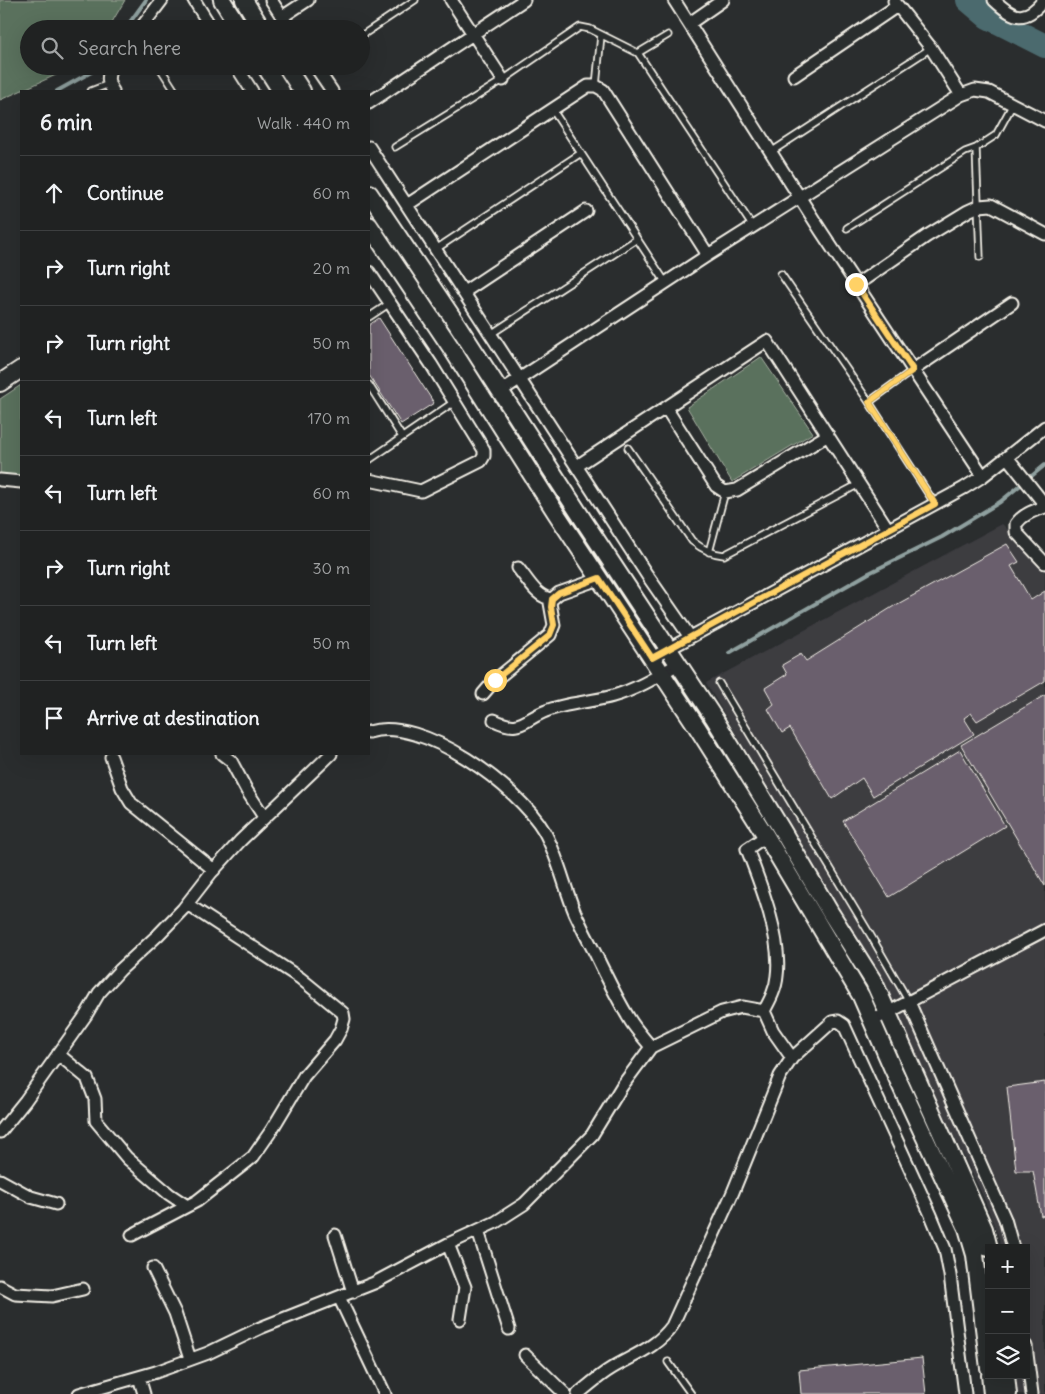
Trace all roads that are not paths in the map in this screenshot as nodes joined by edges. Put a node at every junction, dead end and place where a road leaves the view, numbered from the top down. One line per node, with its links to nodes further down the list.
1 (162, 0): 16 (street)
2 (194, 0): 17 (street)
3 (222, 0): 18 (street)
4 (244, 0): 19 (street)
5 (271, 0): 15 (street)
6 (308, 0): 15 (street)
7 (415, 0): 22 (lane)
8 (451, 0): 23 (street)
9 (524, 0): 23 (street)
10 (674, 0): 21 (street)
11 (723, 0): 21 (street)
12 (994, 0): 13 (street)
13 (1044, 0)
14 (895, 3): 26 (street); 34 (street)
15 (282, 17): 20 (street)
16 (147, 20)
17 (206, 20)
18 (234, 20)
19 (256, 20)
20 (284, 20)
21 (690, 23): 52 (street)
22 (370, 30)
23 (472, 34): 35 (street); 45 (street)
24 (601, 35): 27 (lane); 35 (lane); 36 (lane)
25 (668, 35): 27 (lane)
26 (931, 48): 44 (street); 52 (lane)
27 (638, 53): 60 (lane)
28 (108, 75): 37 (street)
29 (165, 75): 39 (lane)
30 (242, 75): 40 (street)
31 (271, 75): 41 (street)
32 (292, 75): 42 (street)
33 (322, 75): 43 (street)
34 (794, 76)
35 (503, 80): 49 (lane)
36 (596, 86): 47 (street); 65 (street)
37 (111, 88): 38 (lane)
38 (98, 90)
39 (174, 90)
40 (251, 90)
41 (280, 90)
42 (301, 90)
43 (331, 90)
44 (961, 95): 46 (street); 55 (street)
45 (370, 102)
46 (1013, 104): 48 (street); 51 (lane)
47 (552, 109): 53 (lane); 56 (street)
48 (1045, 121)
49 (395, 147)
50 (370, 148): 56 (street)
51 (976, 148): 57 (lane); 61 (lane)
52 (771, 152): 55 (street)
53 (581, 153): 63 (lane); 64 (lane)
54 (370, 194): 81 (street)
55 (800, 198): 60 (street); 70 (street)
56 (407, 205): 64 (street)
57 (980, 206): 62 (street); 66 (lane); 70 (street)
58 (586, 211): 71 (street)
59 (370, 226): 104 (street)
60 (753, 227): 65 (street)
61 (847, 228)
62 (1045, 234)
63 (637, 239): 69 (lane); 75 (lane)
64 (436, 249): 71 (street)
65 (708, 255): 69 (street)
66 (980, 257)
67 (370, 273): 72 (street)
68 (781, 274): 83 (lane)
69 (666, 283): 78 (street)
70 (856, 284): 77 (street)
71 (464, 292): 75 (street)
72 (390, 303): 74 (lane); 82 (street)
73 (1012, 303): 77 (street)
74 (370, 316)
75 (491, 334): 78 (street)
76 (20, 370): 79 (street)
77 (913, 370): 83 (lane); 92 (street)
78 (521, 379): 81 (street); 91 (street)
79 (0, 383)
80 (370, 387): 87 (lane)
81 (501, 391): 107 (street)
82 (454, 402): 87 (lane); 94 (street)
83 (869, 402): 98 (lane)
84 (666, 408): 86 (street); 91 (street); 97 (street)
85 (1045, 427): 90 (street)
86 (828, 435): 96 (street); 97 (street)
87 (402, 437): 89 (lane)
88 (628, 448): 101 (lane)
89 (370, 459)
90 (1010, 461): 92 (street); 99 (street)
91 (577, 466): 106 (street)
92 (983, 476): 98 (street)
93 (0, 480): 95 (street)
94 (370, 480)
95 (20, 482)
96 (859, 484): 100 (street); 101 (lane)
97 (725, 492): 101 (lane)
98 (935, 504): 100 (street)
99 (1043, 504): 102 (street)
100 (888, 529): 106 (street)
101 (709, 552)
102 (1045, 564)
103 (518, 568): 105 (street)
104 (599, 578): 105 (street); 108 (street)
105 (552, 599): 112 (street)
106 (690, 637): 107 (street)
107 (668, 649): 108 (street); 109 (street)
108 (652, 658): 110 (street)
109 (678, 664): 110 (street); 127 (street)
110 (662, 673): 113 (street); 121 (street)
111 (719, 683): 125 (lane)
112 (483, 694)
113 (494, 720)
114 (370, 732): 129 (street)
115 (223, 755): 120 (street)
116 (313, 755): 119 (street)
117 (330, 755): 119 (street)
118 (111, 757): 122 (street)
119 (319, 764): 120 (street)
120 (264, 817): 122 (street)
121 (766, 836): 126 (street); 128 (street)
122 (214, 870): 123 (street)
123 (187, 904): 130 (street); 135 (street)
124 (1045, 930): 125 (street)
125 (909, 1002): 127 (street); 141 (street)
126 (764, 1011): 129 (street); 131 (street)
127 (888, 1013): 128 (street); 140 (street)
128 (872, 1021): 149 (street)
129 (651, 1047): 136 (street)
130 (58, 1054): 132 (street); 135 (street)
131 (792, 1058): 161 (street); 163 (street)
132 (0, 1132)
133 (0, 1180): 134 (street)
134 (56, 1204)
135 (187, 1206): 137 (street)
136 (478, 1231): 139 (street); 148 (street)
137 (132, 1235)
138 (335, 1235): 145 (street)
139 (448, 1244): 145 (street); 147 (street)
140 (988, 1244)
141 (1012, 1244)
142 (153, 1268): 151 (street)
143 (0, 1286): 144 (street)
144 (83, 1289)
145 (353, 1292): 146 (street)
146 (339, 1297): 151 (street); 159 (street)
147 (460, 1319)
148 (509, 1329)
149 (985, 1336)
150 (525, 1355): 160 (street)
151 (190, 1360): 153 (street)
152 (668, 1362): 162 (lane)
153 (139, 1377): 157 (street); 158 (street)
154 (1030, 1378): 166 (street)
155 (990, 1379): 164 (street)
156 (1006, 1379): 165 (street)
157 (79, 1394)
158 (144, 1394)
159 (385, 1394)
160 (565, 1394)
161 (578, 1394)
162 (691, 1394)
163 (965, 1394)
164 (992, 1394)
165 (1008, 1394)
166 (1032, 1394)

